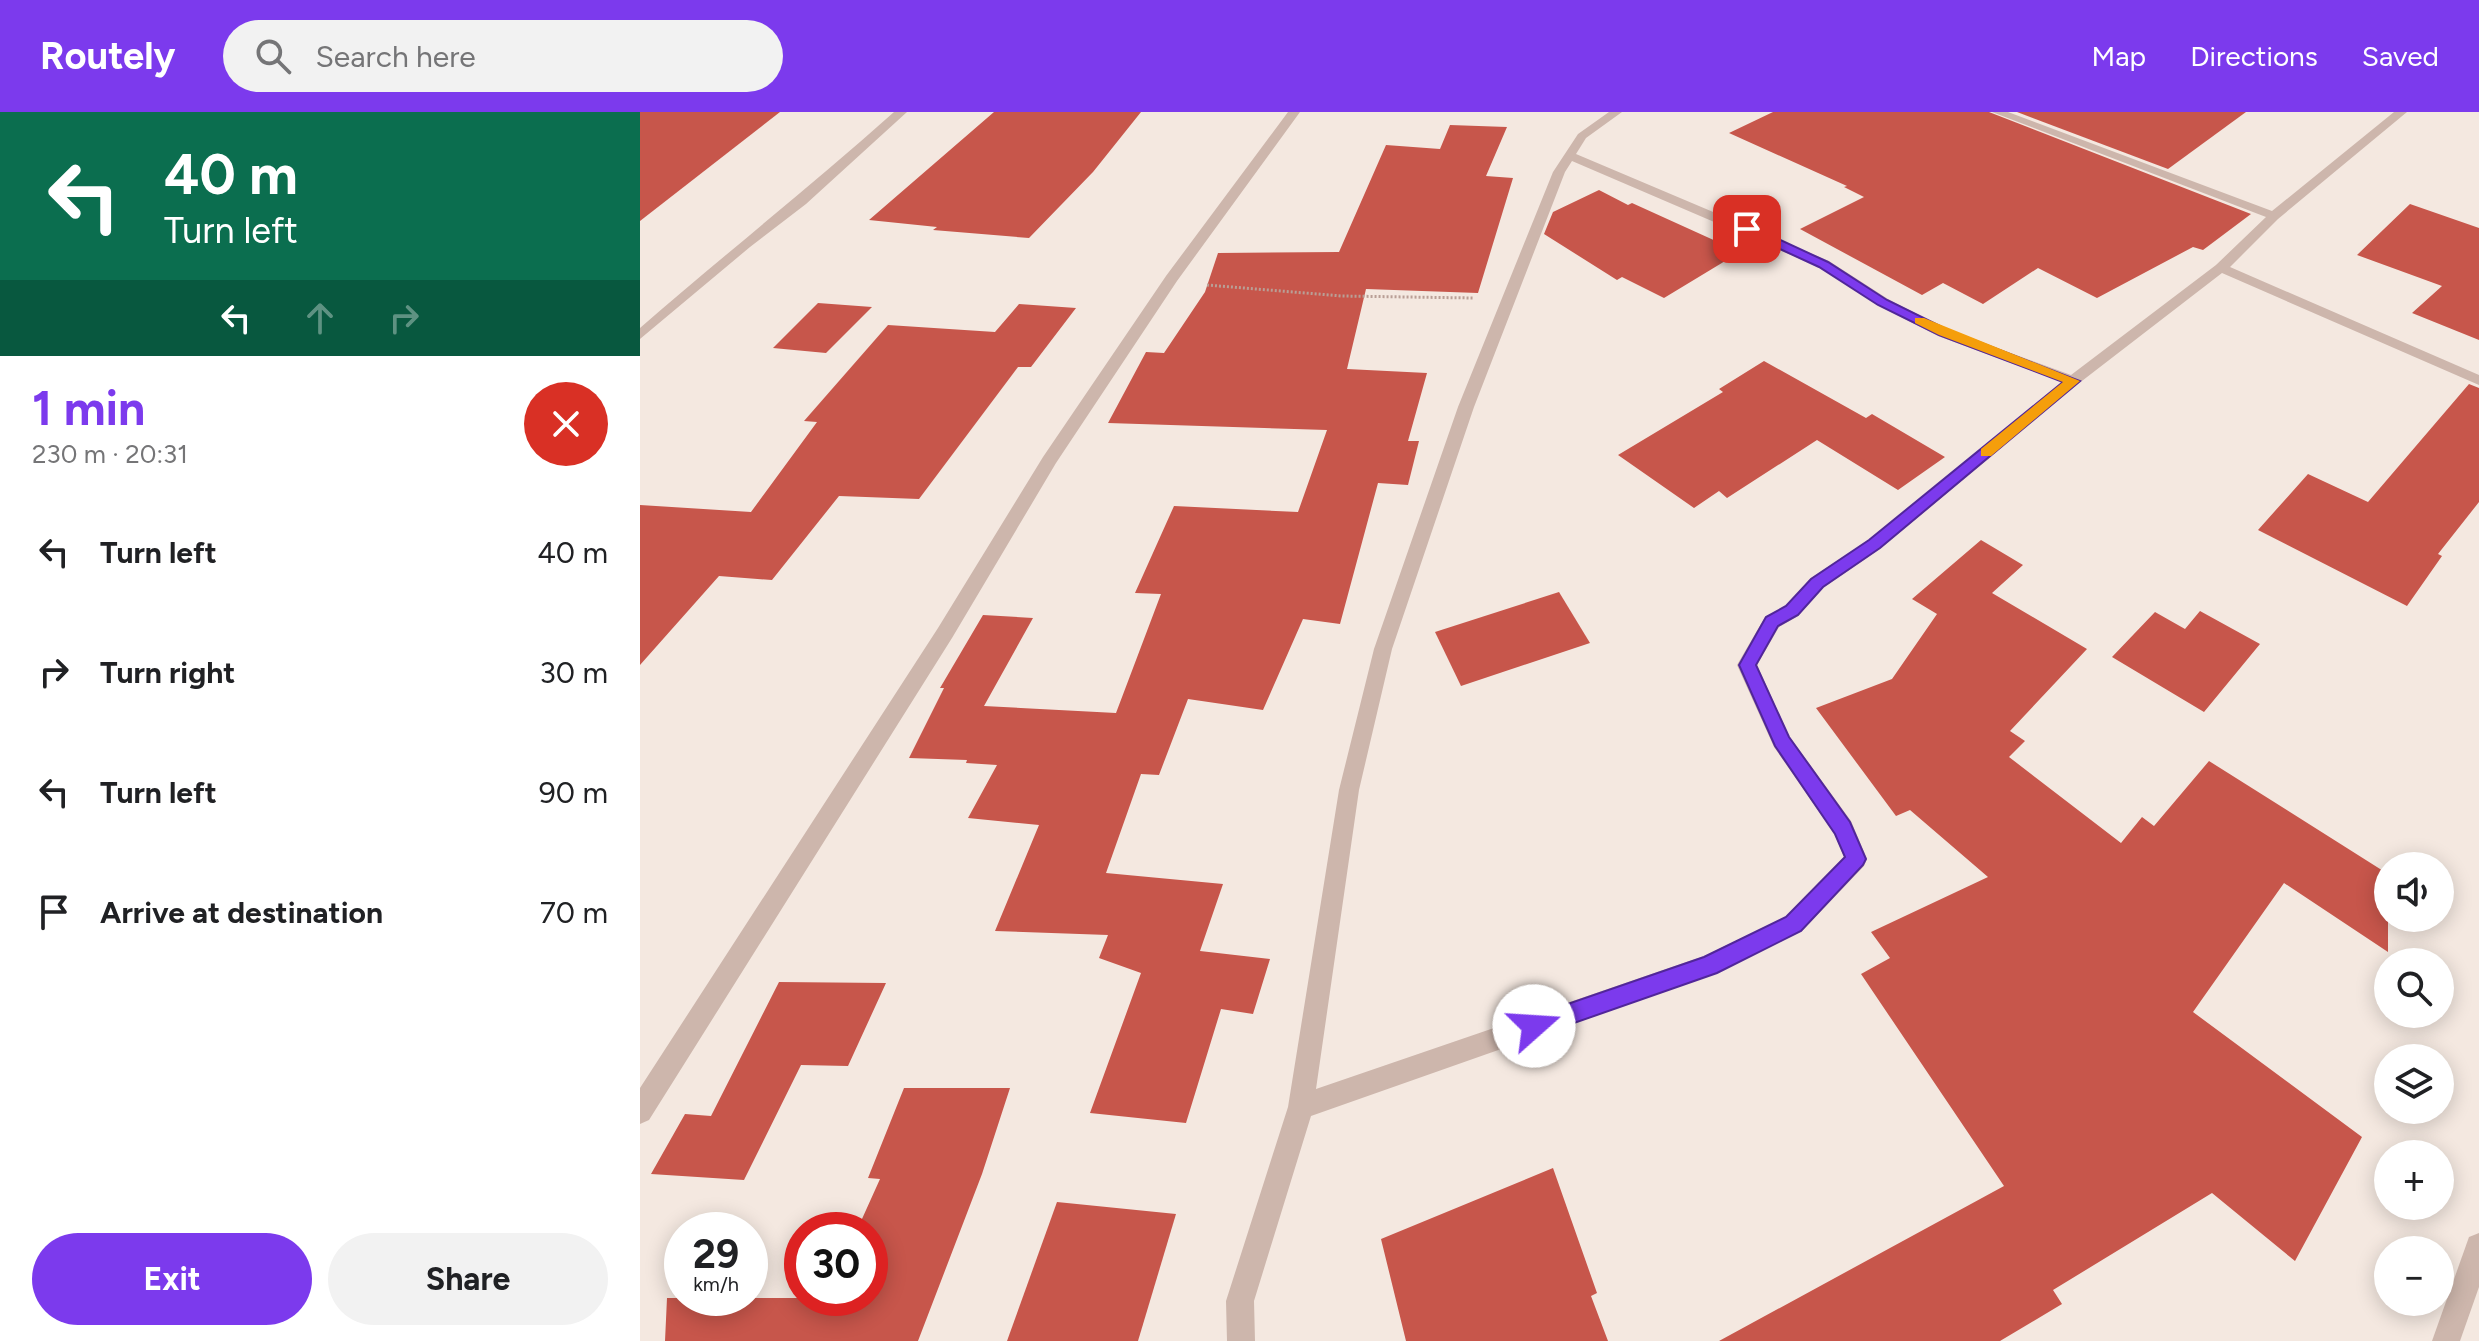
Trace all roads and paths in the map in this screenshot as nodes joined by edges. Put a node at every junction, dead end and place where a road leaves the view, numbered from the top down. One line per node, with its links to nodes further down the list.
1 (901, 112): 11 (street)
2 (1294, 112): 9 (street)
3 (1616, 112): 6 (street)
4 (1998, 112): 7 (street)
5 (2401, 112): 7 (street)
6 (1569, 155): 10 (street); 13 (street)
7 (2274, 216): 8 (street)
8 (2221, 268): 12 (street); 13 (street)
9 (1171, 279): 10 (path); 15 (street)
10 (1511, 297): 14 (street)
11 (640, 335)
12 (2479, 380)
13 (2073, 381): 14 (street)
14 (1301, 1107): 17 (street)
15 (640, 1111)
16 (2479, 1247): 18 (street)
17 (1241, 1341)
18 (2446, 1341)

